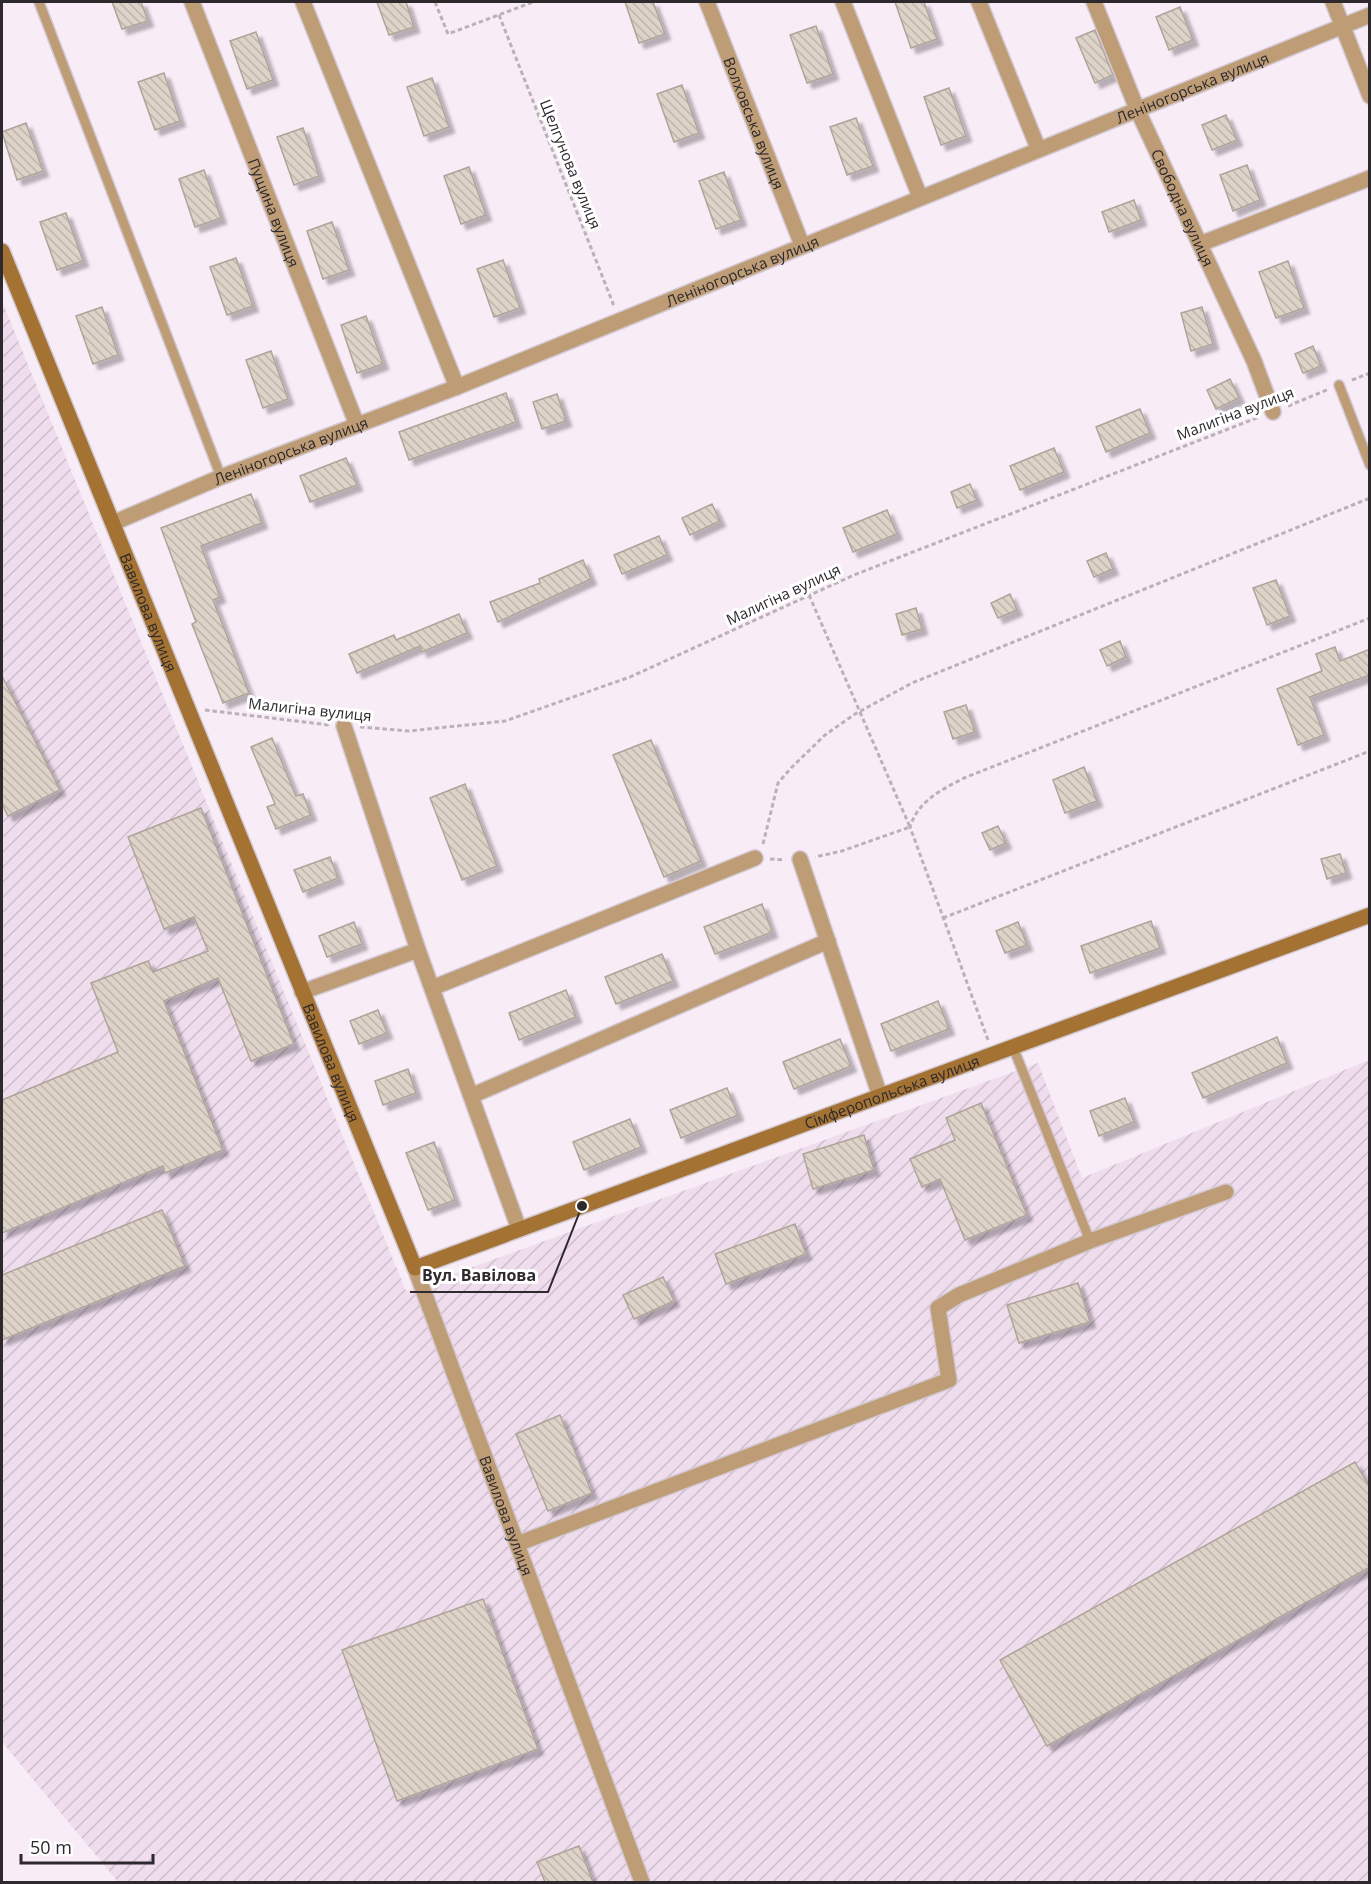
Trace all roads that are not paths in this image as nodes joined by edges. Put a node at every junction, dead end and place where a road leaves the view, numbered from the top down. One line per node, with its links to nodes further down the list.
1 (39, 2): 24 (lane)
2 (192, 2): 22 (street, Пущина вулиця)
3 (303, 2): 20 (street)
4 (707, 2): 17 (street, Волховська вулиця)
5 (843, 2): 15 (street)
6 (980, 2): 13 (street)
7 (1094, 2): 12 (street, Свободна вулиця)
8 (1333, 2): 10 (street)
9 (1370, 15): 10 (street, Леніногорська вулиця)
10 (1343, 26): 11 (street); 12 (street, Леніногорська вулиця)
11 (1370, 96)
12 (1137, 109): 13 (street, Леніногорська вулиця); 16 (street, Свободна вулиця)
13 (1038, 148): 15 (street, Леніногорська вулиця)
14 (1370, 178): 16 (street)
15 (920, 197): 17 (street, Леніногорська вулиця)
16 (1200, 244): 21 (street, Свободна вулиця)
17 (802, 245): 20 (street, Леніногорська вулиця)
18 (2, 251): 25 (street, Вавилова вулиця)
19 (1338, 385): 23 (lane)
20 (457, 387): 22 (street, Леніногорська вулиця)
21 (1273, 412)
22 (357, 425): 24 (street, Леніногорська вулиця)
23 (1370, 465)
24 (221, 477): 25 (street, Леніногорська вулиця)
25 (113, 523): 33 (street, Вавилова вулиця)
26 (344, 726): 31 (street)
27 (755, 858): 32 (street)
28 (800, 859): 30 (street)
29 (1370, 915): 34 (street, Сімферопольська вулиця)
30 (828, 941): 35 (street); 36 (street)
31 (418, 950): 32 (street); 33 (street)
32 (432, 988): 35 (street)
33 (302, 992): 40 (street, Вавилова вулиця)
34 (1012, 1047): 36 (street, Сімферопольська вулиця); 39 (lane)
35 (471, 1096): 38 (street)
36 (880, 1096): 38 (street, Сімферопольська вулиця)
37 (1226, 1192): 39 (street)
38 (519, 1229): 40 (street, Сімферопольська вулиця)
39 (1090, 1241): 41 (street)
40 (415, 1268): 41 (street, Вавилова вулиця)
41 (517, 1544): 42 (street, Вавилова вулиця)
42 (642, 1882)

